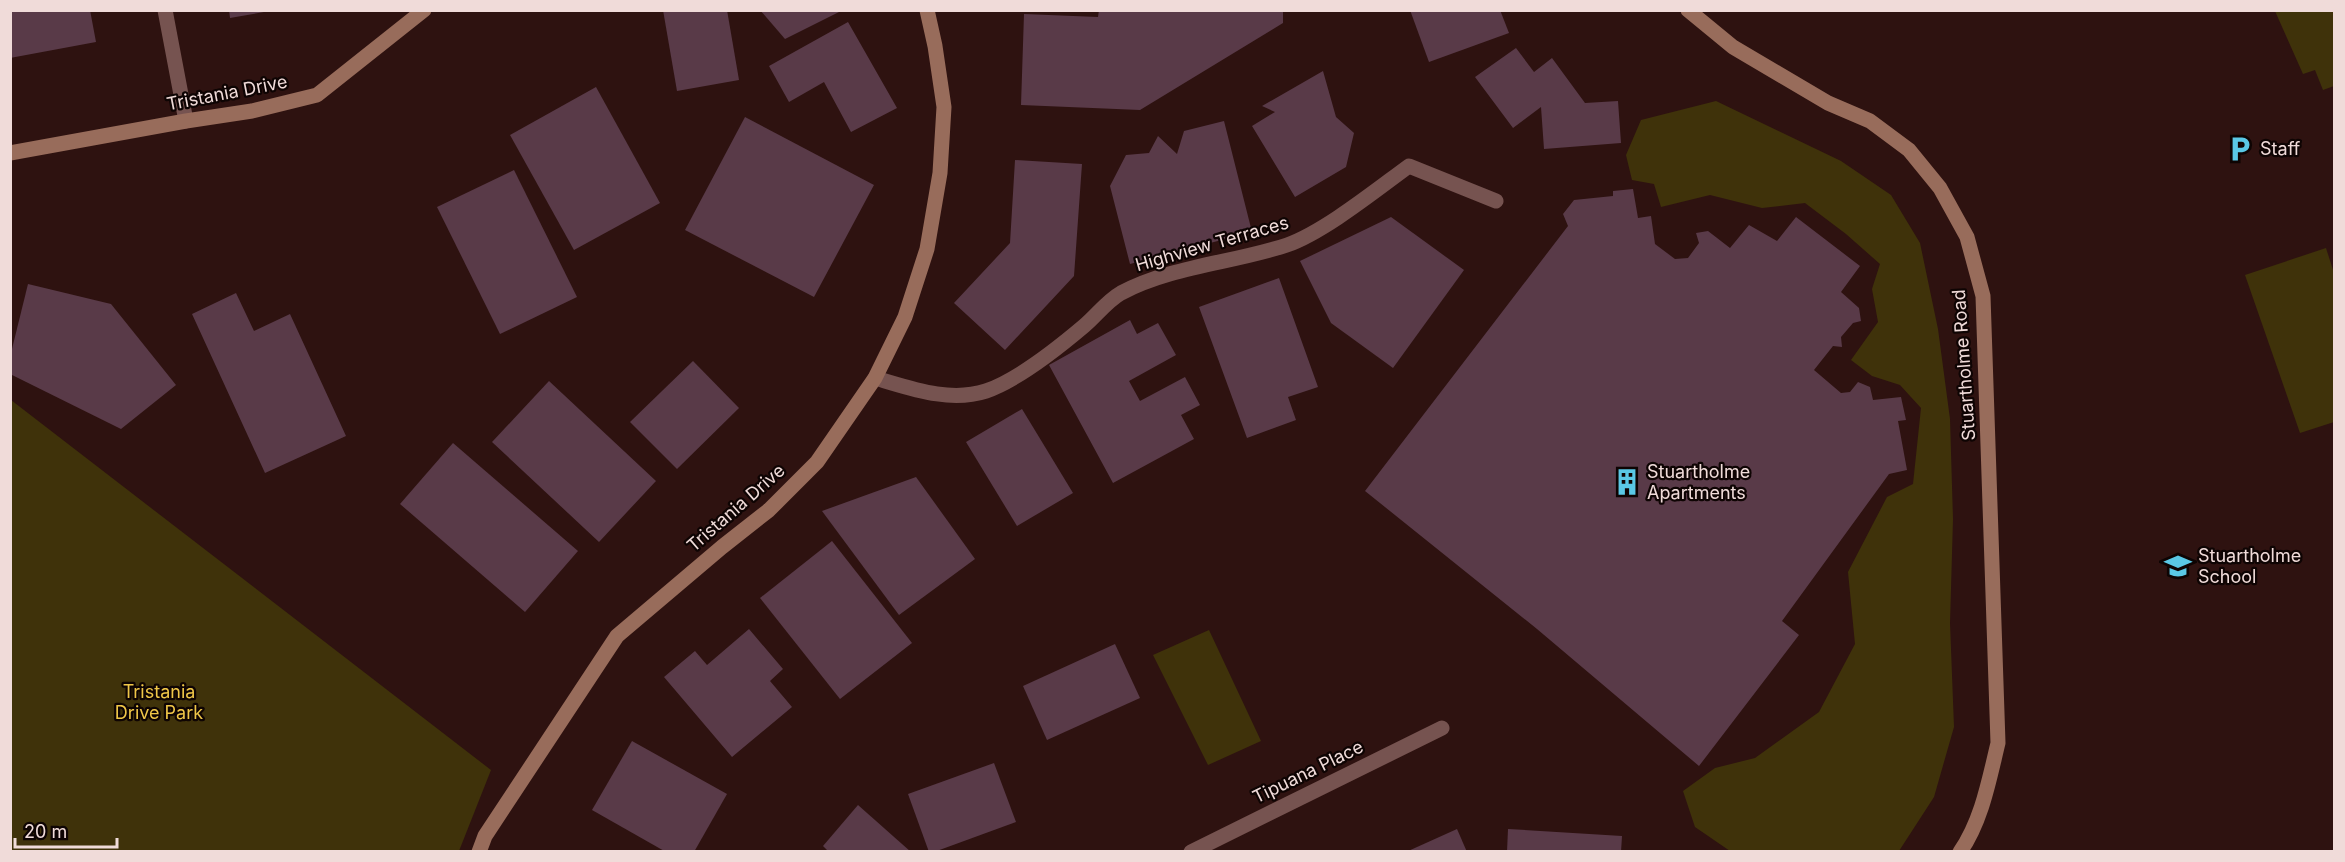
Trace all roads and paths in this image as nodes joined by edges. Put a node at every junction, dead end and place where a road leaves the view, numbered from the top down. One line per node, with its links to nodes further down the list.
1 (165, 10): 5 (street)
2 (424, 10): 5 (street, Tristania Drive)
3 (927, 10): 8 (street, Tristania Drive)
4 (1688, 10): 12 (street, Stuartholme Road)
5 (186, 121): 6 (street, Tristania Drive)
6 (10, 153)
7 (1496, 201): 8 (street, Highview Terraces)
8 (875, 378): 10 (street, Tristania Drive)
9 (1442, 728): 11 (street, Tipuana Place)
10 (478, 852)
11 (1191, 852)
12 (1960, 852)

